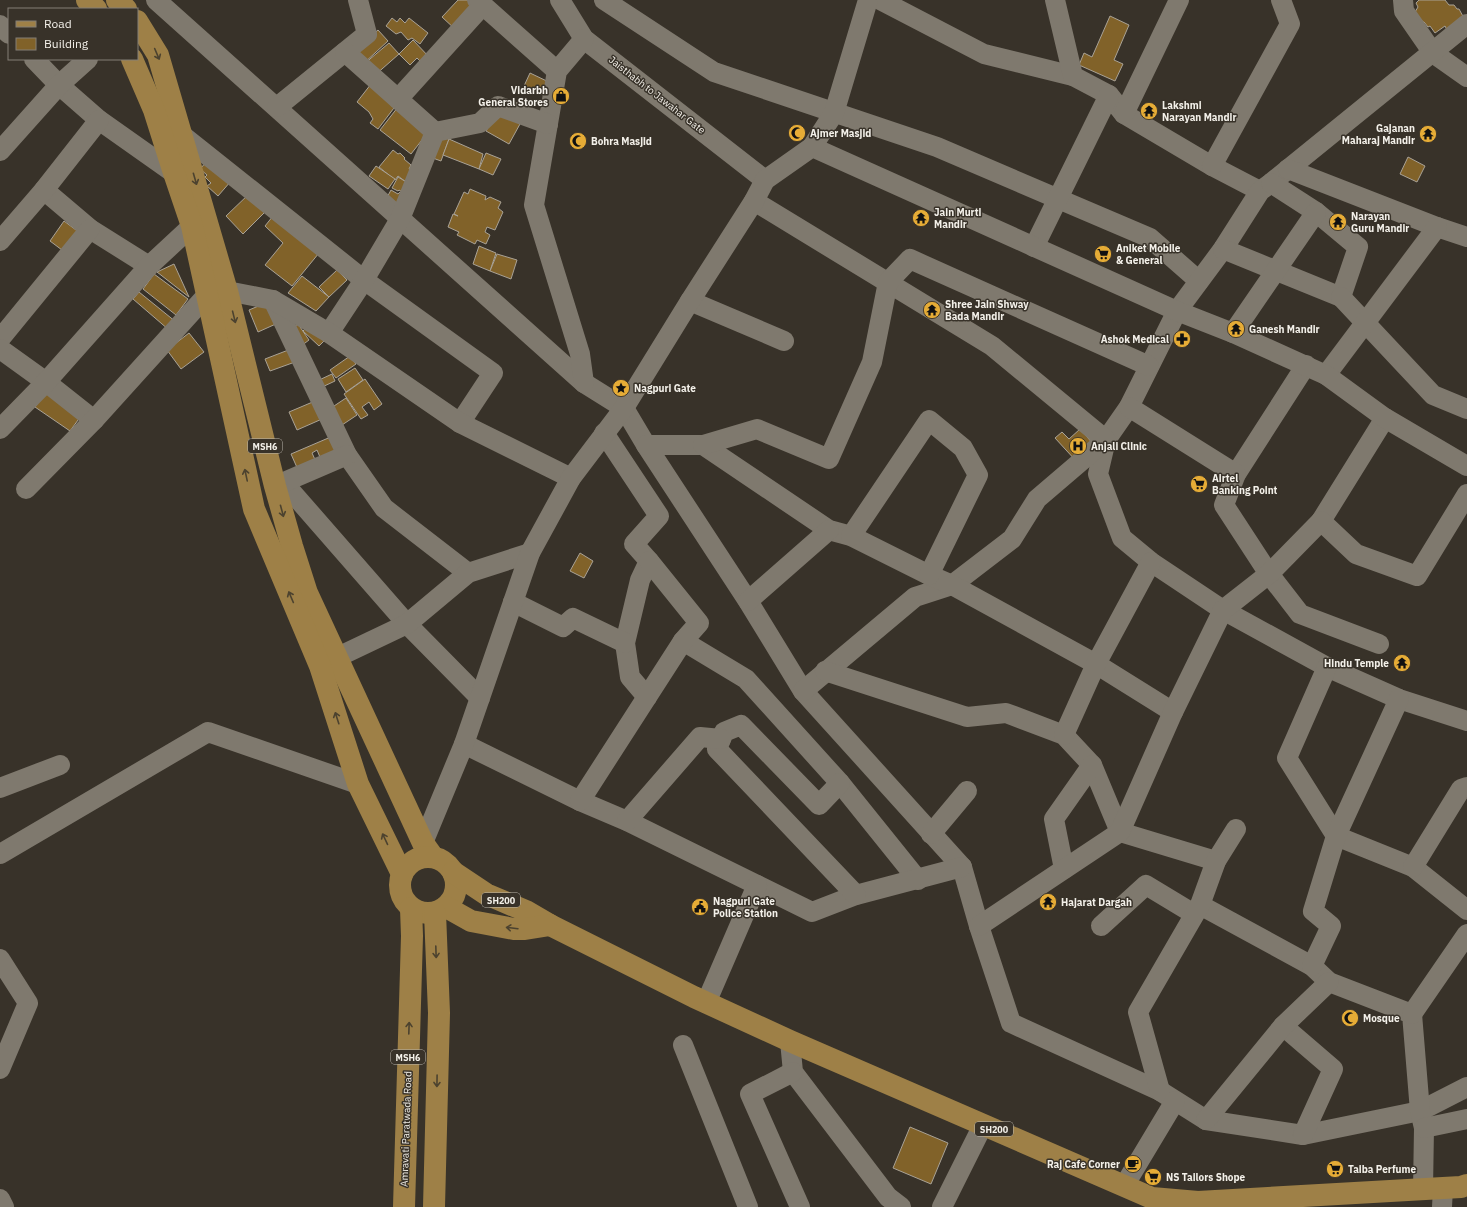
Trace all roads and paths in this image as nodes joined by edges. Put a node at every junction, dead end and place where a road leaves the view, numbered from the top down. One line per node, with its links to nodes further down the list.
1 (87, 0): 14 (main road)
2 (117, 0): 15 (main road)
3 (156, 0): 32 (street)
4 (358, 0): 21 (street)
5 (560, 0): 20 (street, Jaisthabh to Jawahar Gate)
6 (604, 0): 33 (street)
7 (868, 0): 33 (street)
8 (880, 0): 27 (street)
9 (1055, 0): 27 (street)
10 (1179, 0): 34 (street)
11 (1281, 0): 41 (street)
12 (1403, 0): 22 (street)
13 (480, 3): 26 (street); 31 (street)
14 (95, 8)
15 (125, 8)
16 (138, 23): 38 (main road, MSH6, one-way to 38)
17 (0, 24): 19 (street)
18 (1467, 24): 22 (street)
19 (8, 33)
20 (584, 39): 26 (street); 44 (street, Jaisthabh to Jawahar Gate)
21 (345, 52): 31 (street); 32 (street)
22 (1433, 53): 28 (street); 42 (street)
23 (35, 60): 29 (street)
24 (87, 60): 29 (street)
25 (132, 60): 43 (main road, MSH6)
26 (557, 71): 36 (street)
27 (1073, 76): 30 (street)
28 (1467, 77)
29 (59, 85): 35 (street); 40 (street)
30 (1109, 95): 34 (street); 47 (street)
31 (398, 100): 37 (street)
32 (277, 106): 50 (street)
33 (834, 113): 39 (street); 47 (street)
34 (1124, 114): 41 (street)
35 (99, 120): 43 (street); 46 (street)
36 (548, 124): 37 (street); 78 (street)
37 (435, 132): 50 (street)
38 (182, 135): 60 (street); 63 (main road, MSH6, one-way to 63)
39 (812, 147): 44 (street); 56 (street)
40 (0, 151)
41 (1212, 166): 45 (street)
42 (1288, 169): 45 (street); 52 (street)
43 (174, 173): 51 (main road, MSH6)
44 (765, 180): 48 (street)
45 (1266, 187): 49 (street); 57 (street)
46 (44, 190): 53 (street); 55 (street)
47 (1058, 199): 56 (street); 61 (street)
48 (754, 201): 62 (street); 66 (street)
49 (1316, 212): 59 (street); 64 (street)
50 (400, 219): 60 (street); 78 (street)
51 (192, 226): 58 (street); 63 (main road, MSH6)
52 (1437, 227): 54 (street); 68 (street)
53 (90, 229): 58 (street); 71 (street)
54 (1467, 236)
55 (0, 241)
56 (1034, 247): 67 (street)
57 (1223, 249): 59 (street); 61 (street)
58 (149, 266): 77 (street)
59 (1276, 271): 64 (street); 70 (street)
60 (364, 280): 69 (street); 84 (street)
61 (1199, 281): 67 (street)
62 (888, 282): 75 (street); 87 (street); 89 (street)
63 (217, 293): 65 (street); 83 (street); 94 (main road, MSH6, one-way to 94); 114 (main road, MSH6, one-way to 63)
64 (1341, 297): 68 (street)
65 (273, 300): 69 (street); 90 (street)
66 (690, 301): 72 (street); 80 (street)
67 (1177, 311): 70 (street); 75 (street)
68 (1365, 324): 76 (street); 81 (street)
69 (329, 333): 84 (street)
70 (1233, 333): 74 (street)
71 (0, 339)
72 (784, 341)
73 (0, 349): 77 (street)
74 (1306, 365): 76 (street); 92 (street)
75 (1149, 366): 79 (street)
76 (1326, 374): 82 (street)
77 (46, 382): 83 (street); 85 (street)
78 (584, 383): 80 (street)
79 (1129, 407): 87 (street); 92 (street)
80 (624, 408): 86 (street); 88 (street)
81 (1467, 409)
82 (1384, 418): 91 (street); 97 (street)
83 (94, 420): 95 (street)
84 (460, 423): 93 (street)
85 (0, 429)
86 (604, 433): 93 (street); 101 (street)
87 (1106, 440): 102 (street); 106 (street)
88 (646, 445): 89 (street); 107 (street)
89 (703, 445): 98 (street)
90 (347, 455): 94 (street); 103 (street)
91 (1465, 459)
92 (1236, 474): 105 (street)
93 (571, 478): 100 (street)
94 (279, 484): 110 (street); 114 (main road, MSH6, one-way to 114)
95 (26, 489)
96 (1467, 494): 97 (street)
97 (1321, 521): 105 (street)
98 (829, 530): 99 (street); 107 (street)
99 (851, 536): 104 (street); 104 (street)
100 (530, 553): 103 (street); 108 (street)
101 (649, 561): 111 (street); 112 (street)
102 (1151, 562): 109 (street); 115 (street)
103 (468, 573): 110 (street)
104 (929, 574): 106 (street)
105 (1269, 574): 109 (street); 113 (street)
106 (952, 585): 115 (street); 117 (street)
107 (748, 601): 118 (street)
108 (513, 602): 112 (street); 120 (street)
109 (1223, 610): 116 (street); 122 (street)
110 (407, 624): 114 (street); 120 (street)
111 (683, 641): 119 (street); 129 (street)
112 (625, 643): 119 (street)
113 (1379, 644)
114 (328, 661): 130 (main road, MSH6, one-way to 114); 140 (main road, MSH6)
115 (1096, 664): 122 (street); 124 (street)
116 (1327, 667): 121 (street); 139 (street)
117 (825, 671): 118 (street); 124 (street)
118 (803, 691): 138 (street)
119 (647, 697): 134 (street)
120 (480, 698): 126 (street)
121 (1399, 699): 123 (street); 139 (street)
122 (1173, 712): 137 (street)
123 (1467, 721)
124 (1064, 735): 128 (street)
125 (721, 739): 129 (street); 135 (street); 150 (street)
126 (464, 744): 134 (street); 140 (street)
127 (60, 764): 132 (street)
128 (1092, 765): 137 (street); 145 (street)
129 (840, 783): 148 (street)
130 (358, 784): 141 (street); 147 (main road, MSH6, one-way to 130)
131 (1467, 787): 144 (street)
132 (0, 788)
133 (967, 791): 138 (street)
134 (580, 801): 135 (street)
135 (627, 821): 149 (street)
136 (1236, 829): 142 (street)
137 (1120, 832): 142 (street); 145 (street)
138 (931, 834): 143 (street)
139 (1336, 836): 144 (street); 160 (street)
140 (428, 850): 146 (main road); 147 (main road)
141 (0, 854)
142 (1216, 861): 152 (street)
143 (962, 867): 148 (street); 156 (street)
144 (1413, 867): 154 (street)
145 (1064, 869): 156 (street)
146 (453, 872): 153 (main road); 155 (main road, SH200)
147 (402, 874): 151 (main road)
148 (918, 880): 150 (street)
149 (757, 885): 150 (street); 162 (street)
150 (856, 895)
151 (411, 908): 153 (main road); 182 (main road, Amravati Paratwada Road / MSH6, one-way to 151)
152 (1197, 909): 157 (street); 160 (street); 170 (street)
153 (440, 910): 155 (main road, one-way to 153); 183 (main road, MSH6, one-way to 183)
154 (1467, 910)
155 (550, 924): 162 (main road, SH200)
156 (979, 926): 170 (street)
157 (1100, 926)
158 (1467, 934): 163 (street)
159 (0, 959): 167 (street)
160 (1312, 966): 161 (street)
161 (1329, 982): 163 (street); 164 (street)
162 (706, 1003): 165 (main road, SH200)
163 (1412, 1014): 173 (street)
164 (1283, 1026): 172 (street); 175 (street)
165 (790, 1042): 168 (street); 174 (main road, SH200)
166 (683, 1044): 184 (street)
167 (0, 1069)
168 (793, 1072): 180 (street); 185 (street)
169 (1467, 1088): 173 (street)
170 (1168, 1096): 172 (street); 177 (street)
171 (1467, 1119): 173 (street)
172 (1206, 1120): 175 (street)
173 (1422, 1120): 175 (street); 178 (street)
174 (982, 1125): 177 (main road, SH200); 186 (street)
175 (1303, 1135)
176 (1467, 1185): 178 (main road, SH200)
177 (1124, 1186): 179 (main road, SH200)
178 (1436, 1195): 181 (main road, SH200)
179 (1151, 1202): 181 (main road, SH200)
180 (890, 1204)
181 (1203, 1205)
182 (404, 1207)
183 (434, 1207)
184 (748, 1207)
185 (800, 1207)
186 (942, 1207)

